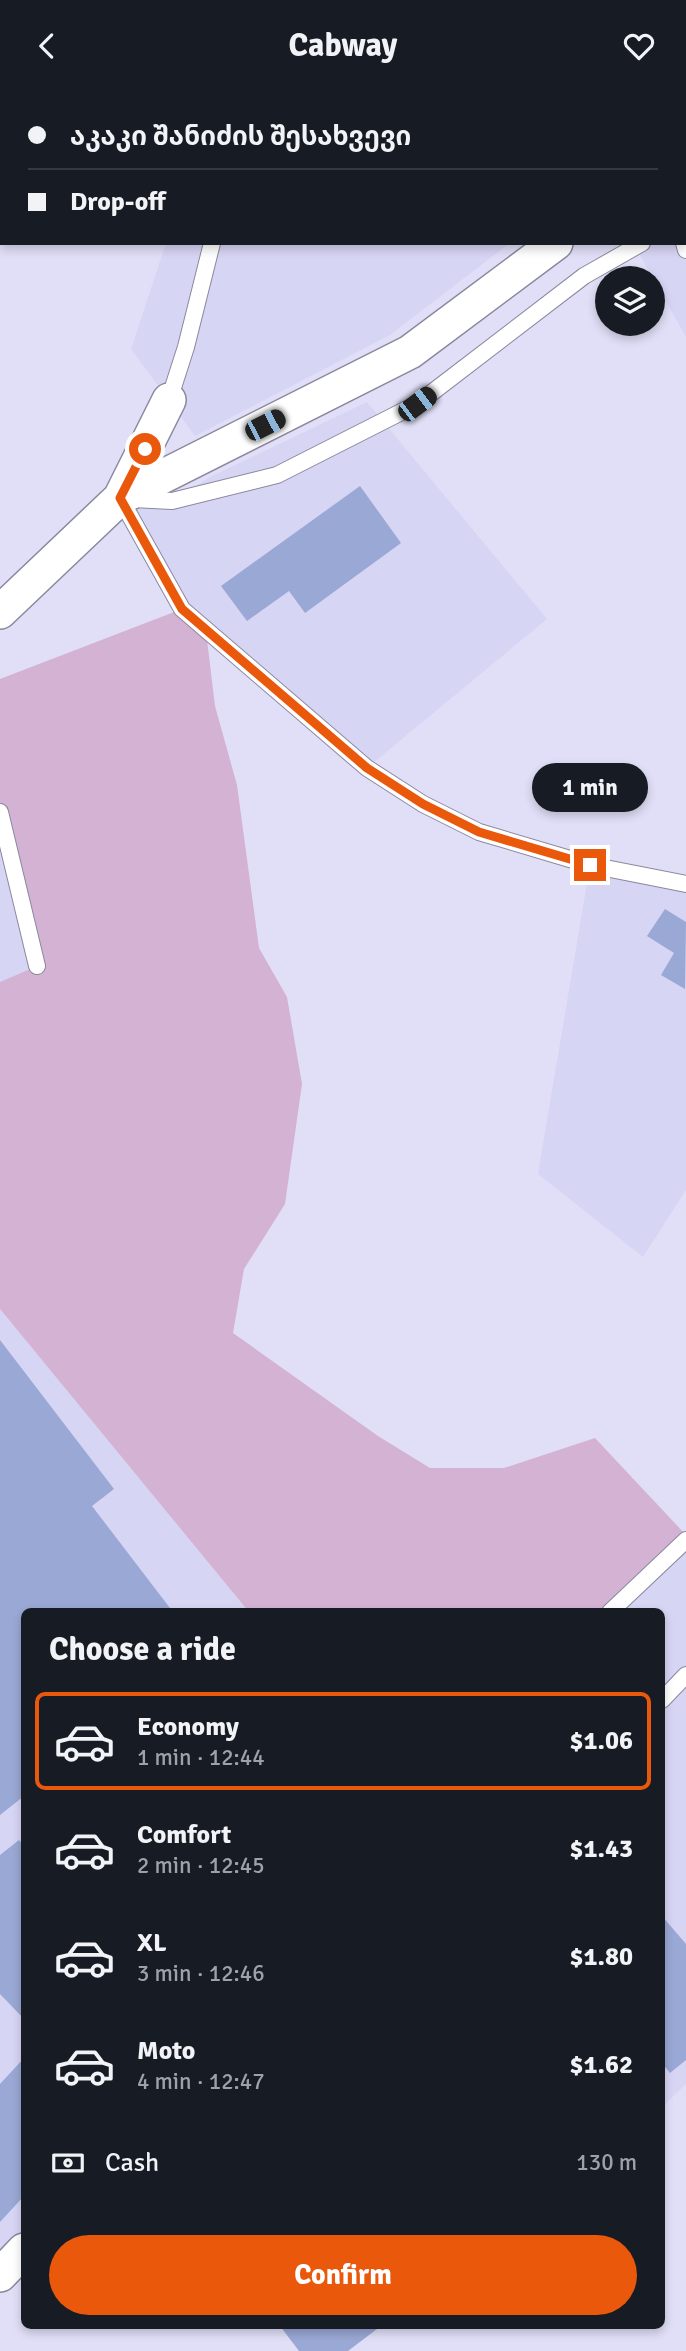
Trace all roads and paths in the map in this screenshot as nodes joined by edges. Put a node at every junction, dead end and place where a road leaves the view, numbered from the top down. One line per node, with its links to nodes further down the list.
1 (212, 245): 4 (lane)
2 (553, 245): 5 (street)
3 (638, 245): 5 (lane)
4 (169, 400): 5 (street)
5 (120, 498): 6 (street); 8 (lane)
6 (0, 612)
7 (0, 813): 9 (lane)
8 (686, 884)
9 (37, 967)
10 (686, 1540): 11 (lane)
11 (614, 1608)
12 (686, 1675): 13 (lane)
13 (665, 1697)
14 (21, 2253): 15 (street)
15 (0, 2275)

